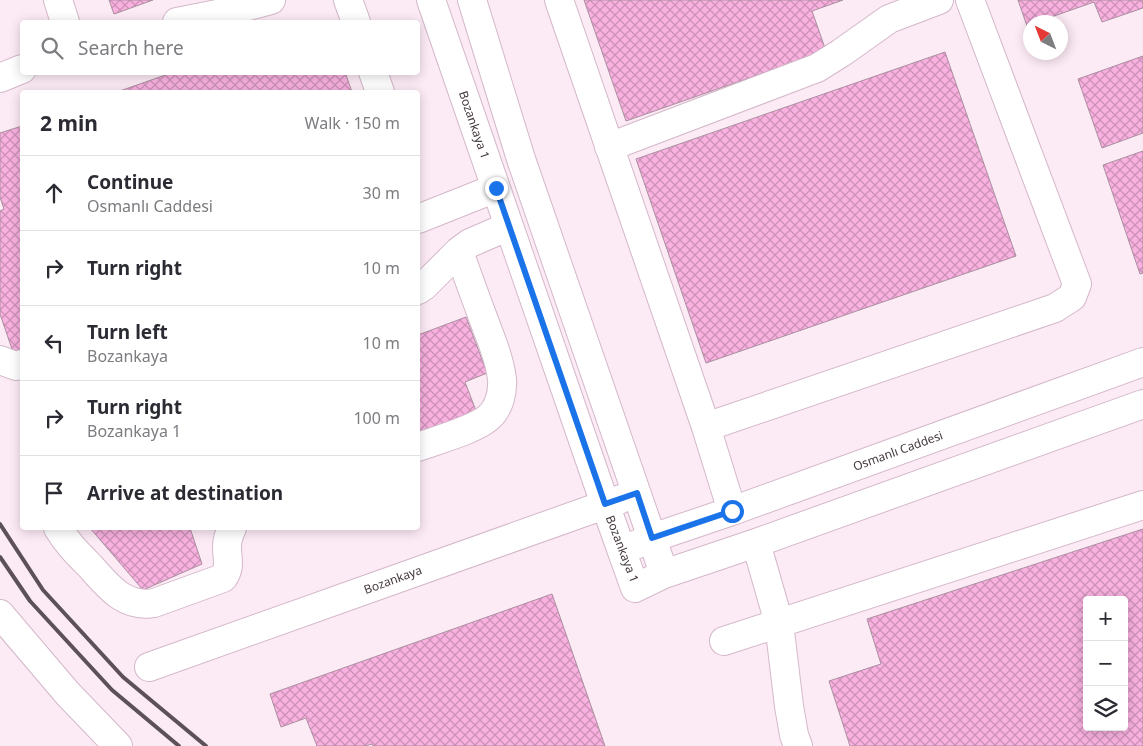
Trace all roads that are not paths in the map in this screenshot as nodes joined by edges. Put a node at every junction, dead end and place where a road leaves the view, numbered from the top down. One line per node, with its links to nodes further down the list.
1 (58, 0): 9 (street)
2 (271, 0): 10 (street)
3 (348, 0): 11 (street)
4 (431, 0): 17 (street, Bozankaya 1)
5 (472, 0): 28 (street)
6 (558, 0): 16 (street)
7 (939, 0): 16 (street)
8 (970, 0): 26 (street)
9 (64, 20)
10 (187, 20)
11 (355, 20)
12 (20, 70): 14 (street)
13 (374, 75): 15 (street)
14 (0, 78)
15 (379, 90)
16 (609, 147): 26 (street)
17 (496, 188): 18 (street); 19 (street, Bozankaya 1)
18 (420, 212)
19 (509, 226): 20 (street); 29 (street, Bozankaya 1)
20 (460, 251): 21 (street); 27 (street)
21 (420, 289)
22 (0, 360): 24 (street)
23 (1143, 362): 31 (street, Osmanlı Caddesi)
24 (20, 365)
25 (1143, 404): 35 (street)
26 (706, 427): 31 (street)
27 (420, 446)
28 (637, 493): 29 (street, Bozankaya); 34 (street)
29 (605, 504): 36 (street, Bozankaya 1); 41 (street, Bozankaya)
30 (1143, 505): 39 (street)
31 (732, 511): 34 (street, Osmanlı Caddesi)
32 (59, 530): 33 (street)
33 (231, 530)
34 (652, 538): 36 (street, Osmanlı Caddesi); 37 (street)
35 (756, 543): 37 (street); 39 (street)
36 (622, 551): 37 (street, Bozankaya 1)
37 (664, 574)
38 (0, 614): 42 (street)
39 (779, 623): 40 (street); 43 (street)
40 (724, 641)
41 (149, 668)
42 (118, 746)
43 (798, 746)

